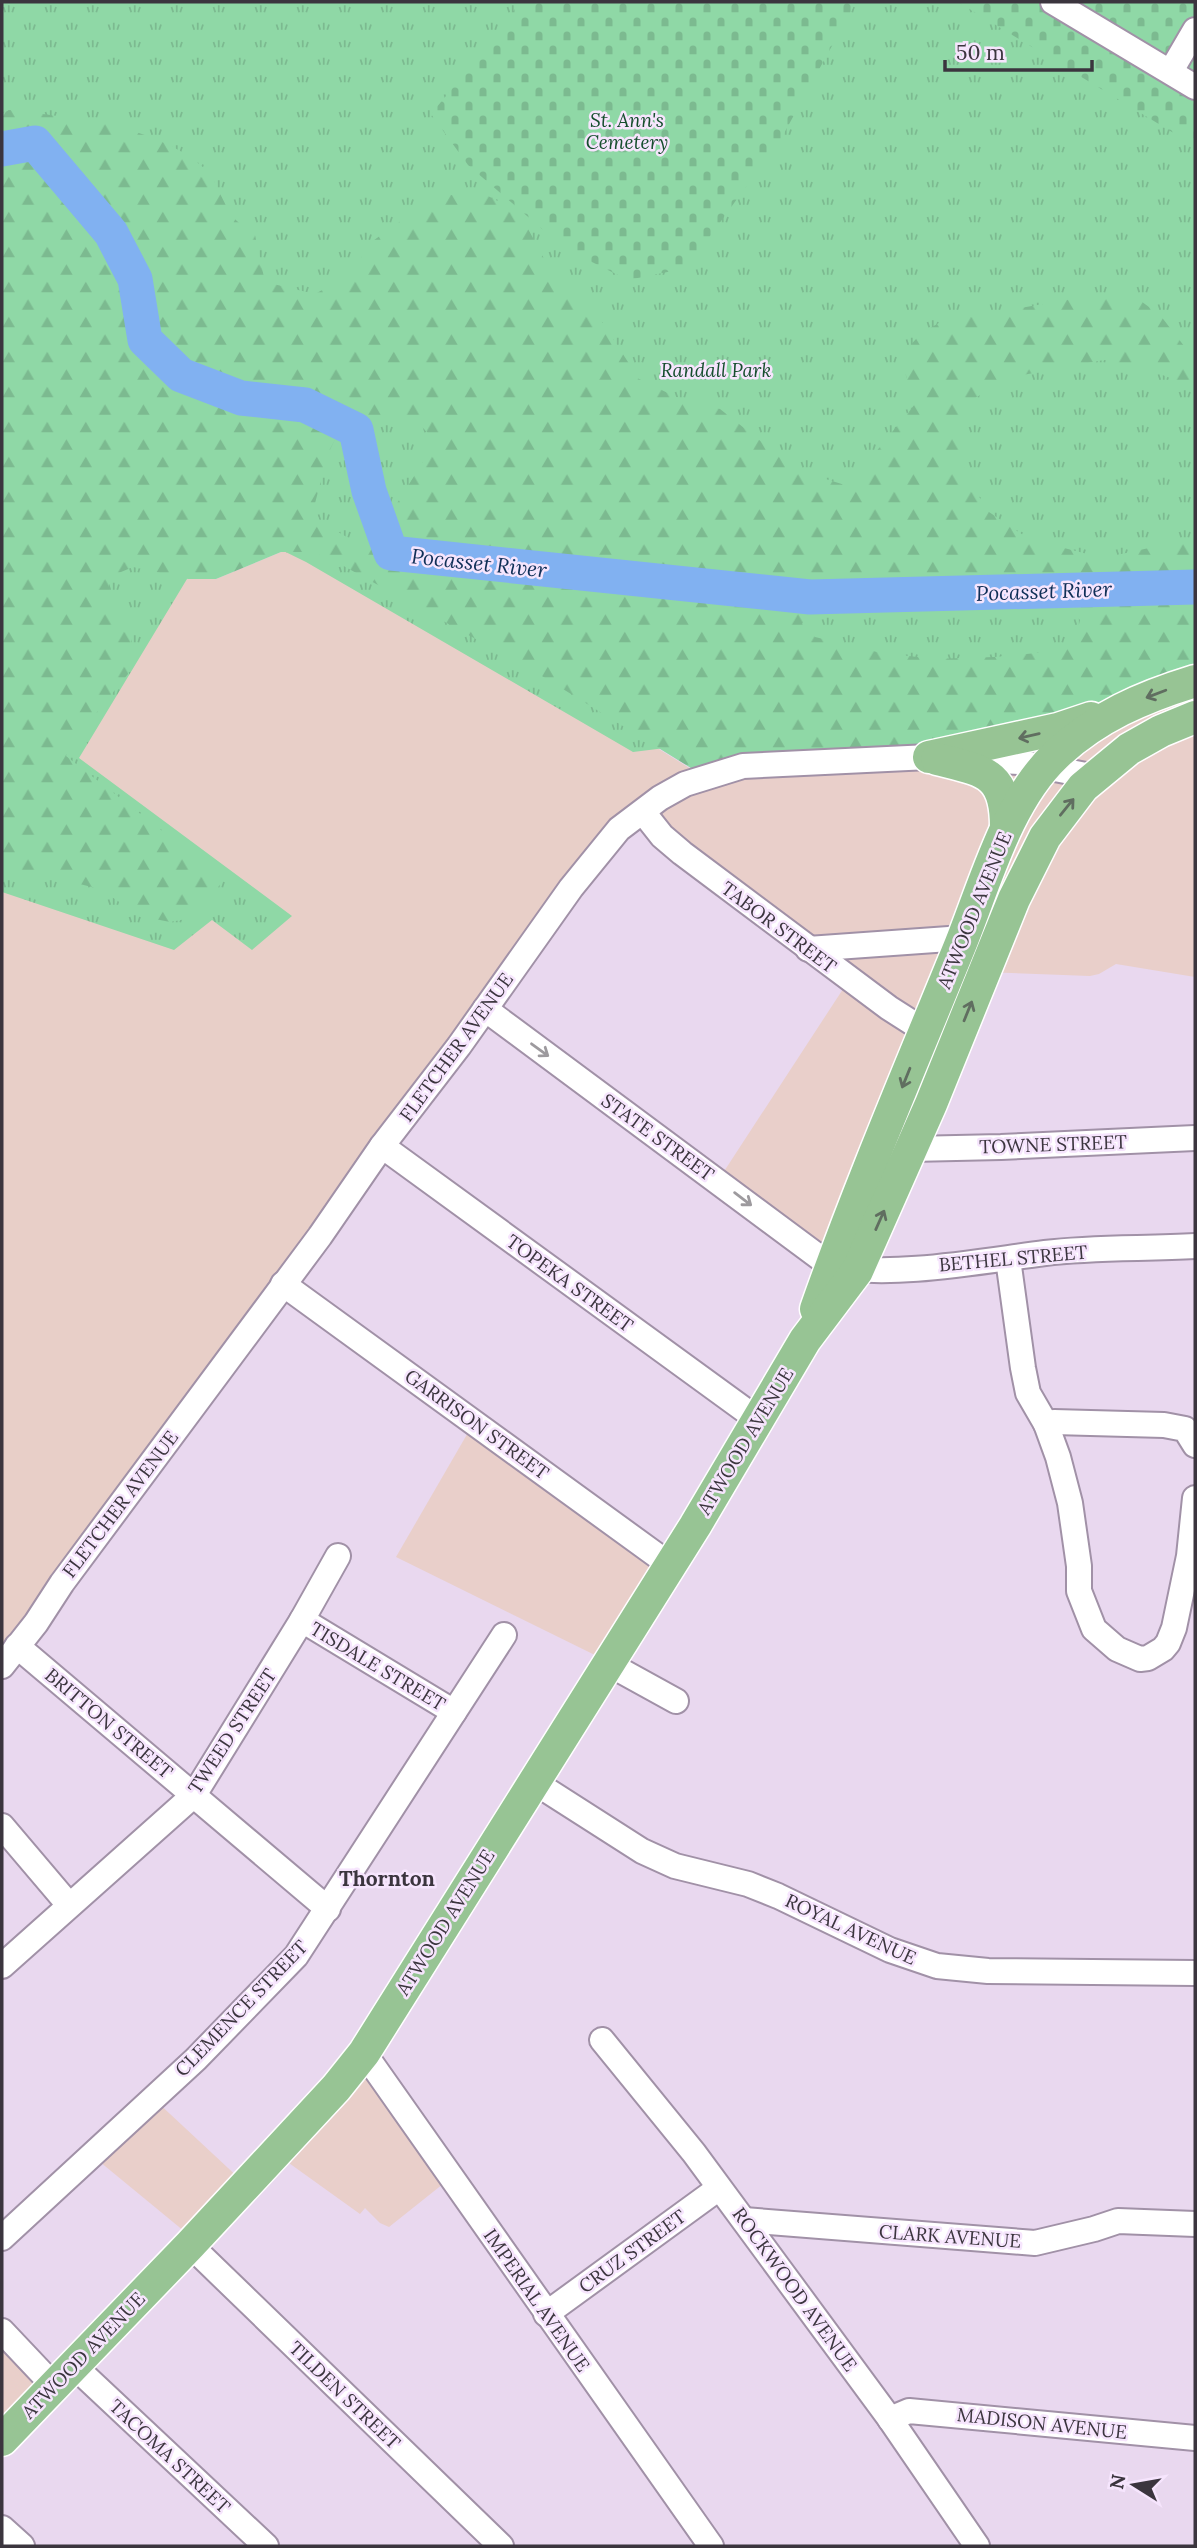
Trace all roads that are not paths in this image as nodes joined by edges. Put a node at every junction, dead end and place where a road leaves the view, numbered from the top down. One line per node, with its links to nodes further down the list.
1 (1053, 2): 3 (street)
2 (1195, 30): 3 (street)
3 (1171, 71): 4 (street)
4 (1195, 87)
5 (1195, 681): 6 (main road, ATWOOD AVENUE, one-way to 6)
6 (1118, 709): 8 (main road, one-way to 8); 9 (main road, ATWOOD AVENUE)
7 (1195, 718): 10 (main road, ATWOOD AVENUE)
8 (929, 757): 9 (street, FLETCHER AVENUE); 11 (street, FLETCHER AVENUE); 12 (main road)
9 (1045, 767): 10 (street, FLETCHER AVENUE); 12 (main road, ATWOOD AVENUE)
10 (1096, 777): 19 (main road, ATWOOD AVENUE, one-way to 10)
11 (643, 811): 14 (street, TABOR STREET); 15 (street, FLETCHER AVENUE)
12 (1006, 827): 13 (main road, ATWOOD AVENUE)
13 (963, 938): 14 (street); 16 (main road, ATWOOD AVENUE)
14 (808, 949): 16 (street, TABOR STREET)
15 (485, 1009): 18 (street, FLETCHER AVENUE); 22 (street, STATE STREET, one-way to 22)
16 (925, 1031): 22 (main road, ATWOOD AVENUE, one-way to 22)
17 (1195, 1138): 19 (street, TOWNE STREET)
18 (382, 1146): 23 (street, FLETCHER AVENUE); 24 (street, TOPEKA STREET)
19 (911, 1149): 22 (main road, ATWOOD AVENUE, one-way to 19)
20 (1195, 1246): 21 (street, BETHEL STREET)
21 (1008, 1259): 22 (street, BETHEL STREET); 25 (street)
22 (844, 1268): 24 (main road, ATWOOD AVENUE)
23 (284, 1284): 29 (street, GARRISON STREET); 32 (street, FLETCHER AVENUE)
24 (757, 1419): 29 (main road, ATWOOD AVENUE)
25 (1046, 1424): 26 (street); 27 (street)
26 (1195, 1445)
27 (1195, 1499)
28 (338, 1556): 30 (street, TWEED STREET)
29 (670, 1565): 33 (main road, ATWOOD AVENUE)
30 (302, 1620): 36 (street, TISDALE STREET); 38 (street, TWEED STREET)
31 (505, 1635): 36 (street, CLEMENCE STREET)
32 (18, 1646): 34 (street, FLETCHER AVENUE); 38 (street, BRITTON STREET)
33 (607, 1663): 35 (street); 37 (main road, ATWOOD AVENUE)
34 (2, 1666)
35 (676, 1701)
36 (454, 1712): 41 (street, CLEMENCE STREET)
37 (534, 1782): 43 (street, ROYAL AVENUE); 45 (main road, ATWOOD AVENUE)
38 (194, 1795): 40 (street, TWEED STREET); 41 (street, BRITTON STREET)
39 (2, 1826): 40 (street)
40 (69, 1905): 42 (street, TWEED STREET)
41 (328, 1909): 49 (street, CLEMENCE STREET)
42 (2, 1966)
43 (1195, 1973)
44 (602, 2040): 46 (street, ROCKWOOD AVENUE)
45 (363, 2053): 50 (main road, ATWOOD AVENUE); 51 (street, IMPERIAL AVENUE)
46 (719, 2188): 47 (street, ROCKWOOD AVENUE); 51 (street, CRUZ STREET)
47 (744, 2220): 48 (street, CLARK AVENUE); 54 (street, ROCKWOOD AVENUE)
48 (1195, 2224)
49 (2, 2238)
50 (190, 2245): 53 (main road, ATWOOD AVENUE); 60 (street, TILDEN STREET)
51 (546, 2314): 61 (street, IMPERIAL AVENUE)
52 (2, 2331): 53 (street, TACOMA STREET)
53 (64, 2376): 56 (main road, ATWOOD AVENUE); 59 (street, TACOMA STREET)
54 (891, 2419): 55 (street, MADISON AVENUE); 62 (street, ROCKWOOD AVENUE)
55 (1195, 2438)
56 (2, 2440)
57 (2, 2528): 58 (street)
58 (22, 2546)
59 (266, 2546)
60 (501, 2546)
61 (711, 2546)
62 (977, 2546)

